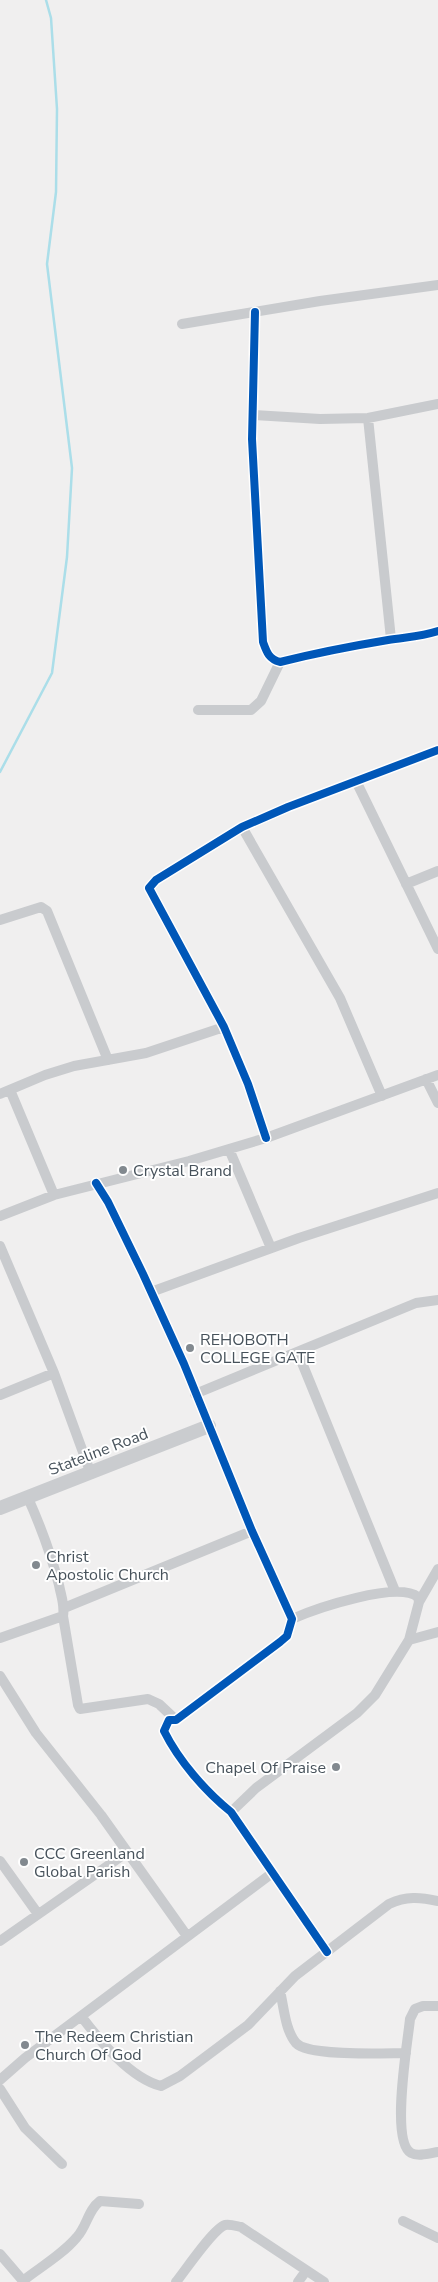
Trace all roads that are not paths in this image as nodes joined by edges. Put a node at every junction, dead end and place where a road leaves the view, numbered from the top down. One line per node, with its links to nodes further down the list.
1 (438, 285): 2 (street)
2 (255, 312): 3 (street); 5 (street)
3 (182, 324)
4 (438, 404): 6 (street)
5 (254, 415): 6 (street); 9 (street)
6 (368, 418): 8 (street)
7 (438, 631): 8 (street)
8 (390, 639): 9 (street)
9 (280, 662): 10 (street)
10 (198, 710)
11 (438, 750): 12 (street)
12 (356, 781): 13 (street); 15 (street)
13 (242, 826): 18 (street); 24 (street)
14 (438, 871): 15 (street)
15 (406, 884): 17 (street)
16 (0, 920): 19 (street)
17 (438, 949)
18 (224, 1027): 19 (street); 26 (street)
19 (108, 1060): 22 (street)
20 (438, 1075): 21 (street)
21 (426, 1079): 24 (street); 25 (street)
22 (10, 1090): 23 (street); 30 (street)
23 (0, 1094)
24 (382, 1096): 26 (street)
25 (438, 1103)
26 (266, 1138): 27 (street)
27 (230, 1149): 28 (street); 33 (street)
28 (96, 1183): 30 (street); 34 (street)
29 (438, 1194): 33 (street)
30 (54, 1195): 31 (street)
31 (0, 1216)
32 (0, 1246): 37 (street)
33 (271, 1248): 34 (street)
34 (151, 1292): 38 (street)
35 (438, 1300): 36 (street)
36 (298, 1353): 38 (street); 46 (street)
37 (54, 1373): 39 (street); 41 (street)
38 (195, 1394): 40 (street)
39 (0, 1395)
40 (209, 1426): 41 (street, Stateline Road); 44 (street)
41 (91, 1474): 42 (street, Stateline Road)
42 (28, 1498): 43 (street, Stateline Road); 48 (street)
43 (0, 1508)
44 (252, 1530): 48 (street); 49 (street)
45 (438, 1569): 47 (street)
46 (395, 1591): 47 (street); 49 (street)
47 (420, 1602): 52 (street)
48 (64, 1612): 51 (street); 54 (street)
49 (292, 1619): 54 (street)
50 (438, 1632): 52 (street)
51 (0, 1638)
52 (408, 1640): 55 (street)
53 (0, 1676): 56 (street)
54 (176, 1720): 55 (street)
55 (230, 1812): 58 (street)
56 (126, 1853): 60 (street); 61 (street)
57 (0, 1861): 60 (street)
58 (271, 1874): 61 (street); 63 (street)
59 (438, 1901): 63 (street)
60 (38, 1914): 62 (street)
61 (187, 1936): 66 (street)
62 (0, 1941)
63 (326, 1952): 64 (street)
64 (280, 1991): 66 (street); 67 (street)
65 (438, 2006): 67 (street)
66 (81, 2016): 68 (street)
67 (406, 2053): 70 (street)
68 (0, 2080)
69 (0, 2089): 71 (street)
70 (438, 2152)
71 (62, 2164)
72 (138, 2204): 77 (street)
73 (402, 2221): 74 (street)
74 (438, 2238)
75 (0, 2254): 77 (street)
76 (306, 2271): 78 (street); 79 (street); 80 (street)
77 (24, 2281)
78 (176, 2282)
79 (298, 2282)
80 (324, 2282)

